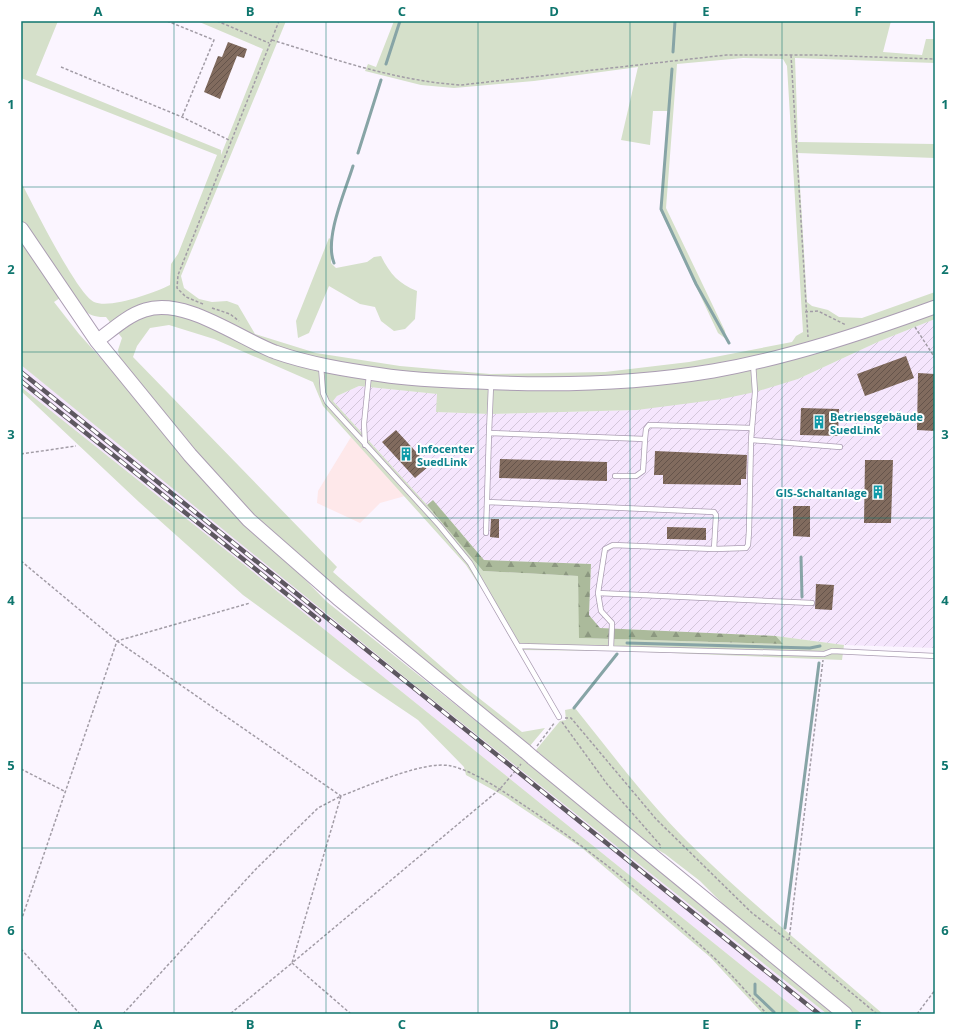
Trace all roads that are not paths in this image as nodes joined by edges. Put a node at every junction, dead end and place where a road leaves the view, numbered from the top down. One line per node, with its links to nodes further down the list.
1 (21, 229): 3 (main road)
2 (935, 307): 4 (main road)
3 (97, 341): 5 (main road); 24 (main road)
4 (753, 362): 7 (main road); 8 (lane)
5 (321, 364): 6 (main road); 12 (lane)
6 (370, 373): 7 (main road); 12 (lane)
7 (492, 383): 9 (lane)
8 (752, 428): 10 (lane); 11 (lane)
9 (489, 433): 10 (lane); 15 (lane)
10 (645, 440): 14 (lane)
11 (751, 440): 13 (lane); 17 (lane)
12 (365, 445): 20 (lane)
13 (840, 447)
14 (615, 476)
15 (487, 502): 16 (lane); 17 (lane)
16 (486, 533)
17 (714, 549): 18 (lane)
18 (598, 593): 19 (lane); 21 (lane)
19 (812, 603)
20 (520, 646): 21 (lane); 23 (lane)
21 (611, 648): 22 (lane)
22 (935, 656)
23 (559, 717)
24 (845, 1014)

